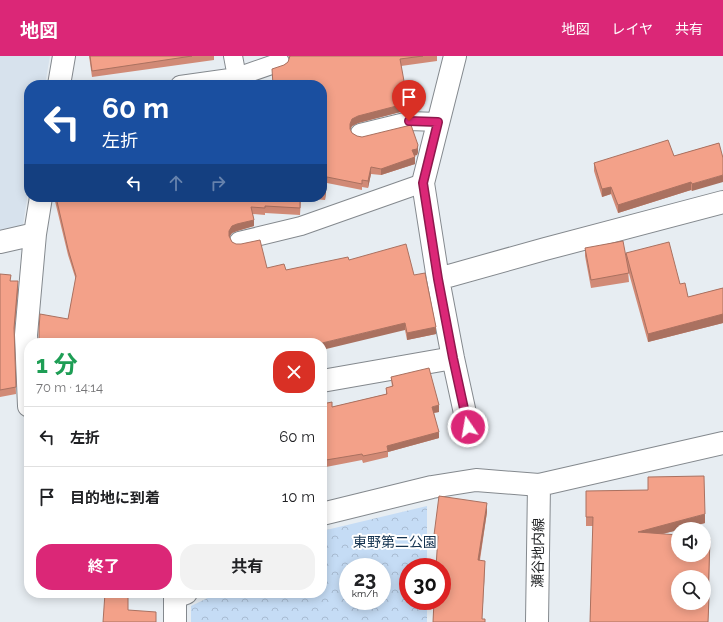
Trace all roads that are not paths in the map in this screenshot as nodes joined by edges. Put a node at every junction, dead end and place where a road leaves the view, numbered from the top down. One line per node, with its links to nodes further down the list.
1 (64, 56): 6 (street)
2 (233, 56): 5 (lane)
3 (455, 56): 8 (street)
4 (280, 62): 5 (lane)
5 (237, 77): 7 (lane)
6 (60, 80)
7 (216, 80)
8 (438, 122): 9 (lane); 10 (street)
9 (360, 132)
10 (423, 183): 14 (lane); 16 (street)
11 (40, 202): 13 (street)
12 (723, 202): 16 (street)
13 (35, 234): 15 (street); 17 (street)
14 (239, 241)
15 (0, 242)
16 (438, 279): 18 (street)
17 (26, 338)
18 (453, 358): 19 (street); 20 (street)
19 (327, 380)
20 (468, 427)
21 (723, 443): 22 (street)
22 (539, 484): 23 (street); 26 (street, 瀬谷地内線)
23 (327, 513)
24 (175, 598): 25 (street)
25 (175, 622)
26 (537, 622)

